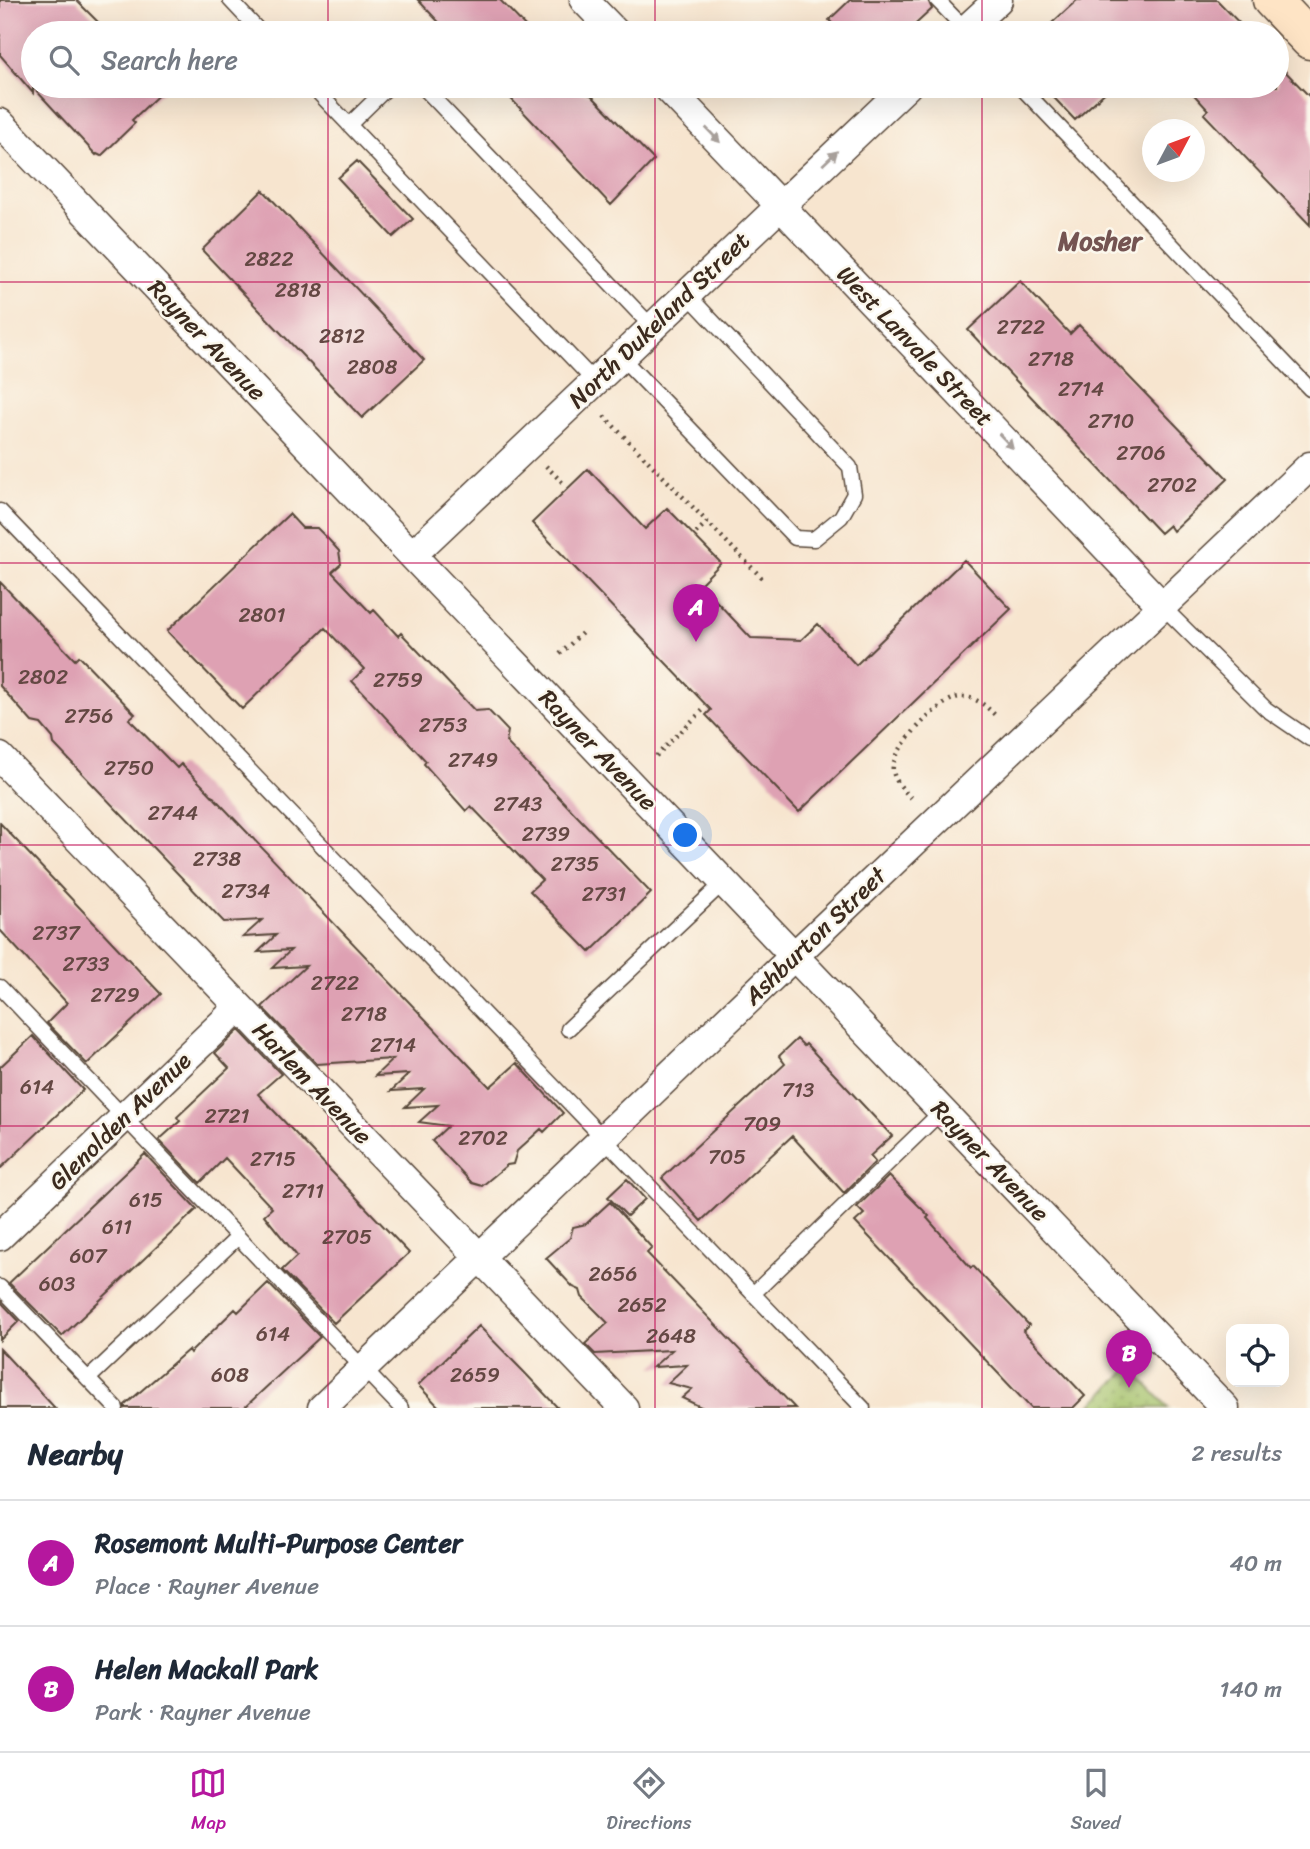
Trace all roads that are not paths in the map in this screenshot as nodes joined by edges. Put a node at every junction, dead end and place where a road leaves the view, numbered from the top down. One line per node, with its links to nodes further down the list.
1 (230, 0): 6 (lane)
2 (584, 0): 7 (street)
3 (937, 0): 8 (lane)
4 (998, 0): 9 (street)
5 (1272, 0): 10 (main road)
6 (250, 21)
7 (604, 21)
8 (956, 21)
9 (977, 21)
10 (1310, 40)
11 (323, 98): 18 (lane)
12 (377, 98): 18 (lane)
13 (433, 98): 21 (lane)
14 (677, 98): 19 (street, West Lanvale Street, one-way to 19)
15 (894, 98): 19 (street, North Dukeland Street, one-way to 15)
16 (1031, 98): 24 (lane)
17 (0, 123): 27 (street, Rayner Avenue)
18 (349, 125): 23 (lane)
19 (780, 205): 20 (street, North Dukeland Street); 28 (street, West Lanvale Street, one-way to 28)
20 (687, 294): 21 (street, North Dukeland Street); 22 (lane)
21 (652, 327): 22 (street, North Dukeland Street)
22 (621, 357): 23 (street, North Dukeland Street)
23 (594, 382): 27 (street, North Dukeland Street)
24 (1310, 389)
25 (1310, 466): 28 (street, Ashburton Street)
26 (0, 511): 38 (lane)
27 (412, 555): 31 (street, Rayner Avenue)
28 (1163, 607): 29 (lane); 32 (street, Ashburton Street)
29 (1310, 739)
30 (2, 764): 34 (street, Harlem Avenue)
31 (724, 882): 32 (street, Rayner Avenue); 35 (lane)
32 (794, 956): 36 (street, Rayner Avenue); 38 (street, Ashburton Street)
33 (2, 993): 37 (lane)
34 (239, 1007): 37 (street, Glenolden Avenue); 41 (street, Harlem Avenue)
35 (568, 1029)
36 (942, 1111): 43 (lane); 51 (street, Rayner Avenue)
37 (124, 1117): 39 (street, Glenolden Avenue); 40 (lane)
38 (604, 1139): 41 (street, Ashburton Street); 43 (lane)
39 (0, 1236)
40 (238, 1237): 44 (lane); 45 (lane)
41 (481, 1258): 44 (street, Ashburton Street); 49 (street, Harlem Avenue)
42 (0, 1287): 45 (lane)
43 (753, 1294): 50 (lane)
44 (363, 1369): 47 (street, Ashburton Street); 48 (lane)
45 (88, 1379): 46 (lane)
46 (116, 1408)
47 (322, 1408)
48 (401, 1408)
49 (624, 1408)
50 (863, 1408)
51 (1225, 1408)

